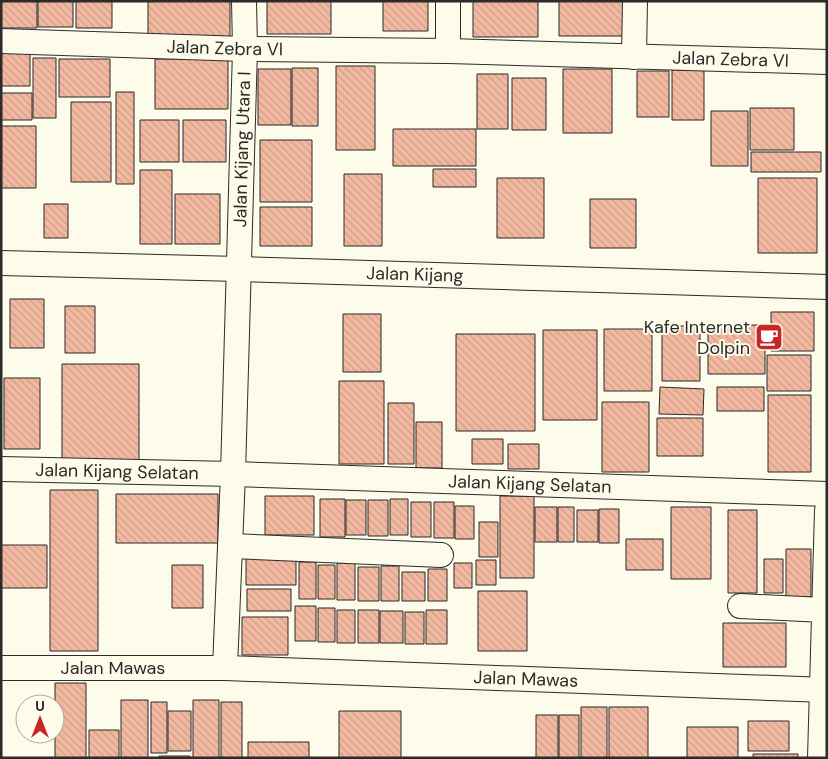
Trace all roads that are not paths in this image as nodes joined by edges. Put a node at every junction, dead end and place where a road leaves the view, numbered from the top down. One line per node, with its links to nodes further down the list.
1 (244, 1): 5 (street, Jalan Kijang Utara I)
2 (448, 1): 6 (street)
3 (635, 1): 7 (street)
4 (1, 41): 5 (street, Jalan Zebra VI)
5 (245, 48): 6 (street, Jalan Zebra VI); 10 (street, Jalan Kijang Utara I)
6 (448, 51): 7 (street, Jalan Zebra VI)
7 (634, 56): 8 (street, Jalan Zebra VI)
8 (827, 62)
9 (1, 263): 10 (street, Jalan Kijang)
10 (239, 269): 11 (street, Jalan Kijang); 13 (street)
11 (827, 287)
12 (1, 469): 13 (street, Jalan Kijang Selatan)
13 (233, 474): 14 (street, Jalan Kijang Selatan); 16 (street)
14 (827, 494)
15 (827, 510): 19 (street)
16 (230, 546): 17 (street); 21 (street)
17 (441, 555)
18 (740, 606): 19 (street)
19 (824, 610): 22 (street)
20 (1, 668): 21 (street, Jalan Mawas)
21 (225, 668): 22 (street, Jalan Mawas)
22 (825, 690): 23 (street)
23 (820, 758)

